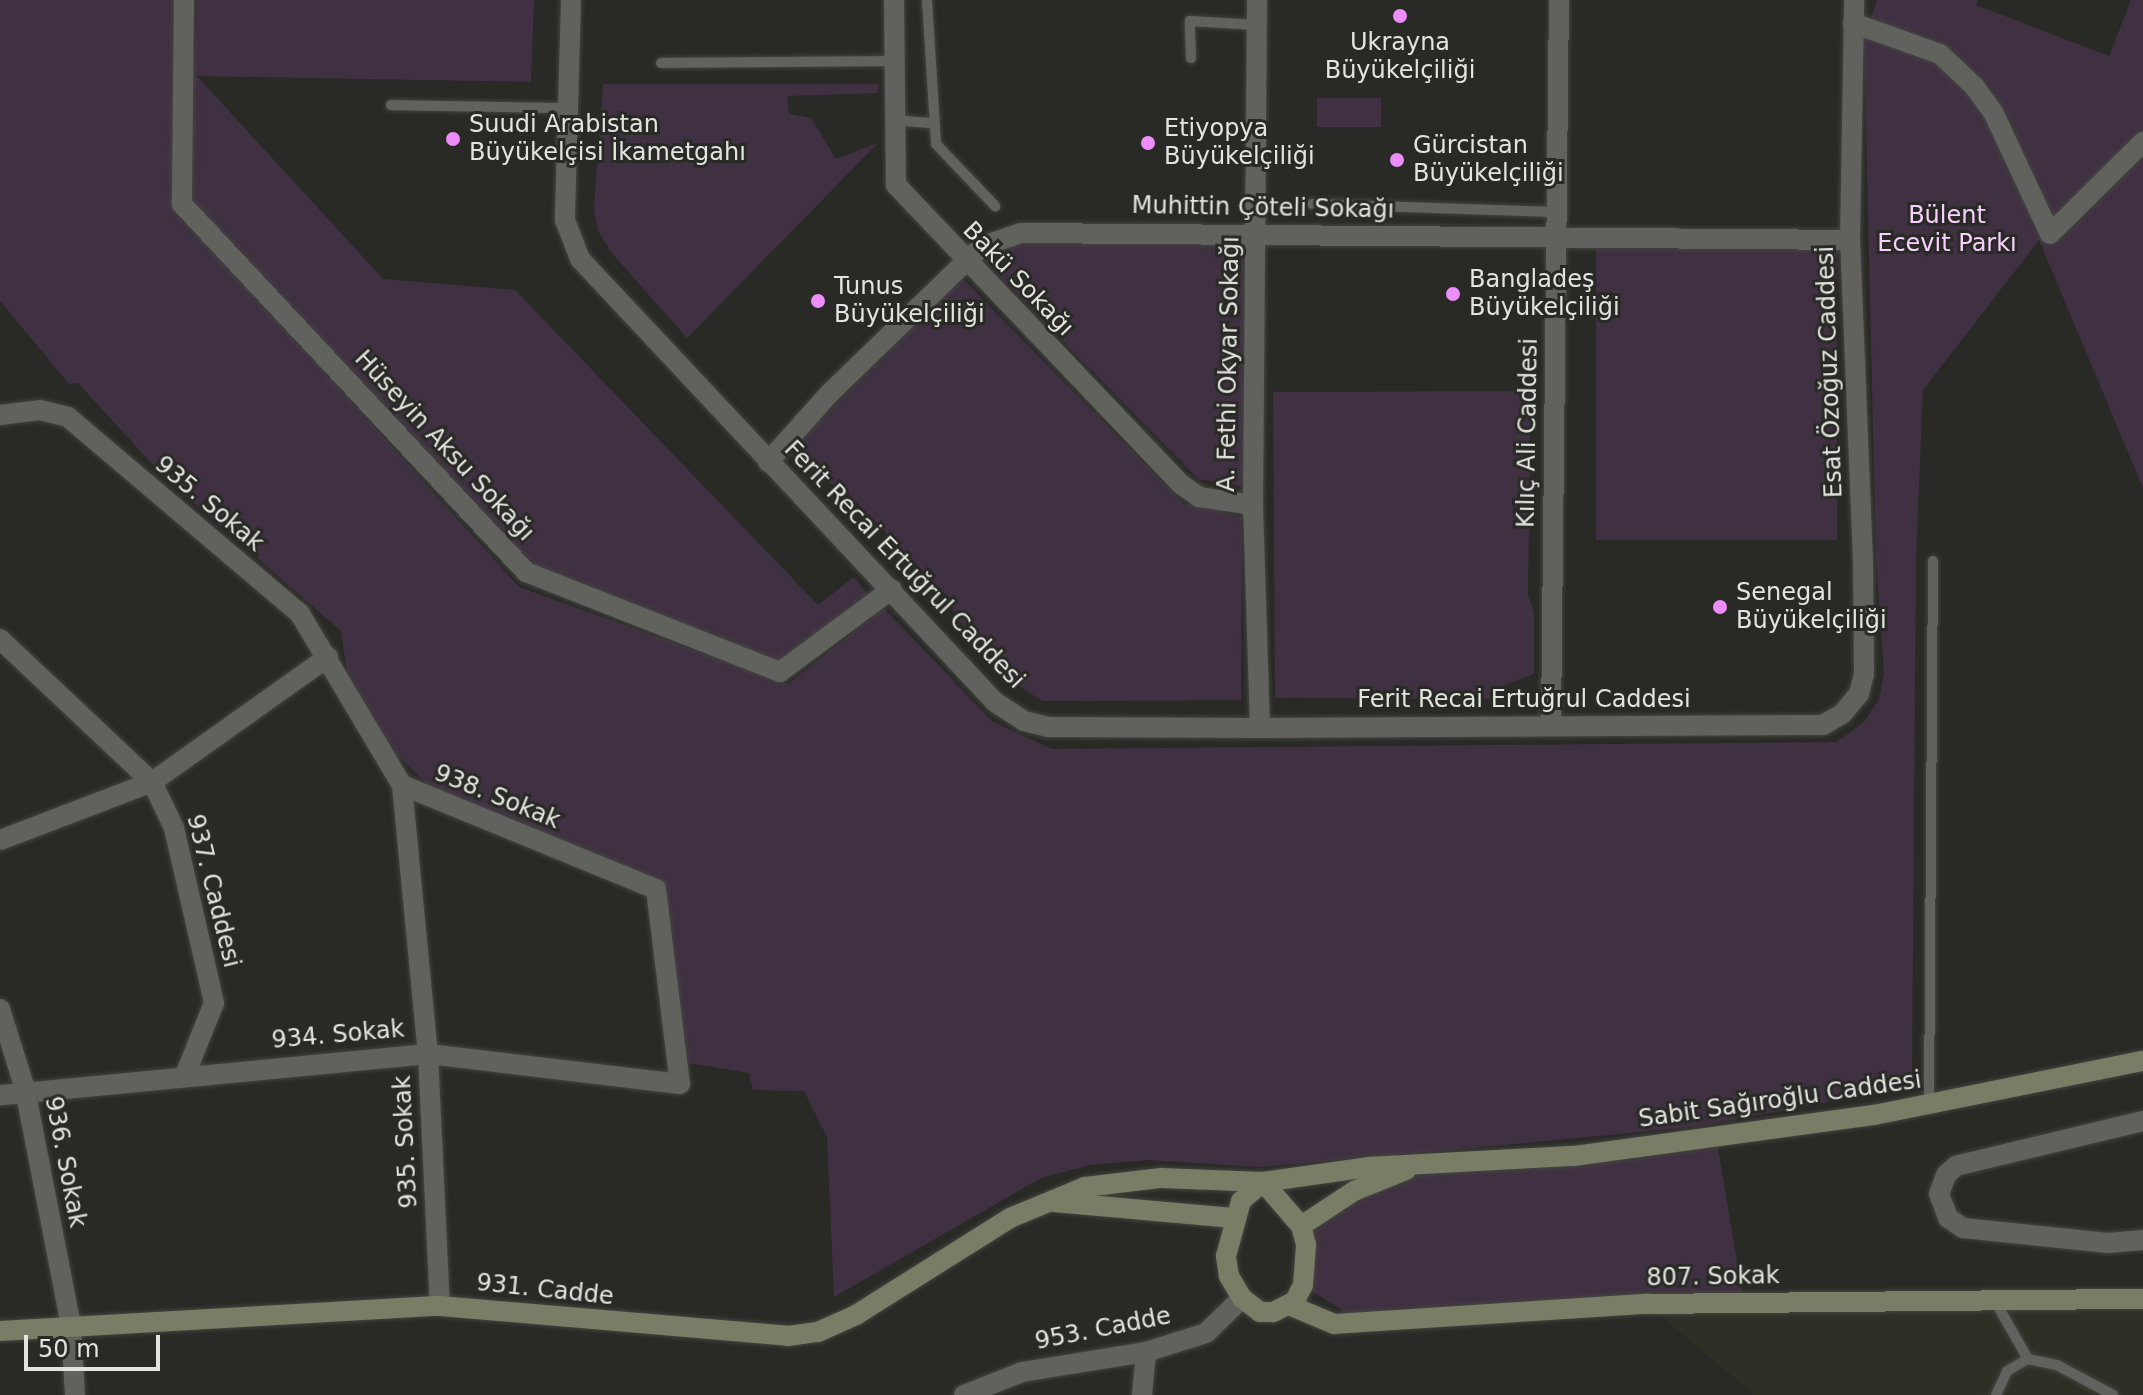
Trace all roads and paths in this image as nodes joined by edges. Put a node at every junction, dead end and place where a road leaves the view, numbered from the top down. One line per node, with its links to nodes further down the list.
1 (184, 0): 29 (street, Hüseyin Aksu Sokağı)
2 (571, 0): 14 (street, Ferit Recai Ertuğrul Caddesi)
3 (894, 0): 11 (street, Bakü Sokağı)
4 (927, 0): 16 (lane)
5 (1257, 0): 9 (street, A. Fethi Okyar Sokağı)
6 (1559, 0): 20 (street, Kılıç Ali Caddesi)
7 (1854, 0): 8 (street, Esat Özoğuz Caddesi)
8 (1853, 23): 17 (street); 23 (street, Esat Özoğuz Caddesi)
9 (1257, 25): 10 (lane); 21 (street, A. Fethi Okyar Sokağı)
10 (1191, 58)
11 (893, 61): 12 (lane); 15 (street, Bakü Sokağı)
12 (661, 63)
13 (391, 105): 14 (lane)
14 (568, 108): 26 (street, Ferit Recai Ertuğrul Caddesi)
15 (893, 120): 16 (lane); 24 (street, Bakü Sokağı)
16 (932, 123): 19 (lane)
17 (2143, 142)
18 (1312, 204): 20 (lane)
19 (995, 206)
20 (1557, 212): 22 (street, Kılıç Ali Caddesi)
21 (1256, 235): 22 (street, Muhittin Çöteli Sokağı); 24 (street, Muhittin Çöteli Sokağı); 27 (street, A. Fethi Okyar Sokağı)
22 (1556, 239): 23 (street, Muhittin Çöteli Sokağı); 32 (street, Kılıç Ali Caddesi)
23 (1850, 240): 33 (street, Esat Özoğuz Caddesi)
24 (965, 262): 26 (street, Muhittin Çöteli Sokağı); 27 (street, Bakü Sokağı)
25 (0, 415): 31 (street, 935. Sokak)
26 (768, 462): 29 (street, Ferit Recai Ertuğrul Caddesi)
27 (1253, 505): 34 (street, A. Fethi Okyar Sokağı)
28 (1933, 561): 45 (lane)
29 (892, 589): 34 (street, Ferit Recai Ertuğrul Caddesi)
30 (0, 639): 35 (street, 937. Caddesi)
31 (328, 657): 35 (street); 36 (street, 938. Sokak)
32 (1551, 724): 33 (street, Ferit Recai Ertuğrul Caddesi); 34 (street, Ferit Recai Ertuğrul Caddesi)
33 (1823, 725)
34 (1260, 728)
35 (152, 782): 37 (street); 41 (street, 937. Caddesi)
36 (402, 785): 39 (street, 935. Sokak); 42 (street, 938. Sokak)
37 (0, 840)
38 (0, 1009): 43 (street, 936. Sokak)
39 (428, 1054): 41 (street, 934. Sokak); 42 (street, 934. Sokak); 57 (street, 935. Sokak)
40 (2143, 1061): 45 (main road, Sabit Sağıroğlu Caddesi)
41 (185, 1075): 43 (street, 934. Sokak)
42 (680, 1084)
43 (25, 1089): 44 (street, 934. Sokak); 58 (street, 936. Sokak)
44 (0, 1095)
45 (1929, 1105): 47 (main road, Sabit Sağıroğlu Caddesi)
46 (2143, 1121): 52 (street)
47 (1421, 1163): 48 (main road, Sabit Sağıroğlu Caddesi); 51 (main road, Sabit Sağıroğlu Caddesi)
48 (1263, 1182): 49 (main road, 931. Cadde); 50 (main road); 51 (main road)
49 (1050, 1202): 50 (main road, 931. Cadde); 57 (main road, 931. Cadde)
50 (1233, 1218): 53 (main road)
51 (1301, 1226): 56 (main road)
52 (2143, 1240)
53 (1242, 1298): 56 (main road); 60 (street, 953. Cadde)
54 (2143, 1299): 55 (main road, 807. Sokak)
55 (1995, 1301): 56 (main road, 807. Sokak); 61 (lane)
56 (1289, 1305)
57 (440, 1306): 58 (main road, 931. Cadde)
58 (71, 1326): 59 (main road, 931. Cadde); 62 (street, 936. Sokak)
59 (0, 1331)
60 (1146, 1352): 63 (street, 953. Cadde); 64 (street)
61 (2028, 1359): 65 (lane); 66 (lane)
62 (75, 1395)
63 (964, 1395)
64 (1142, 1395)
65 (1996, 1395)
66 (2113, 1395)

